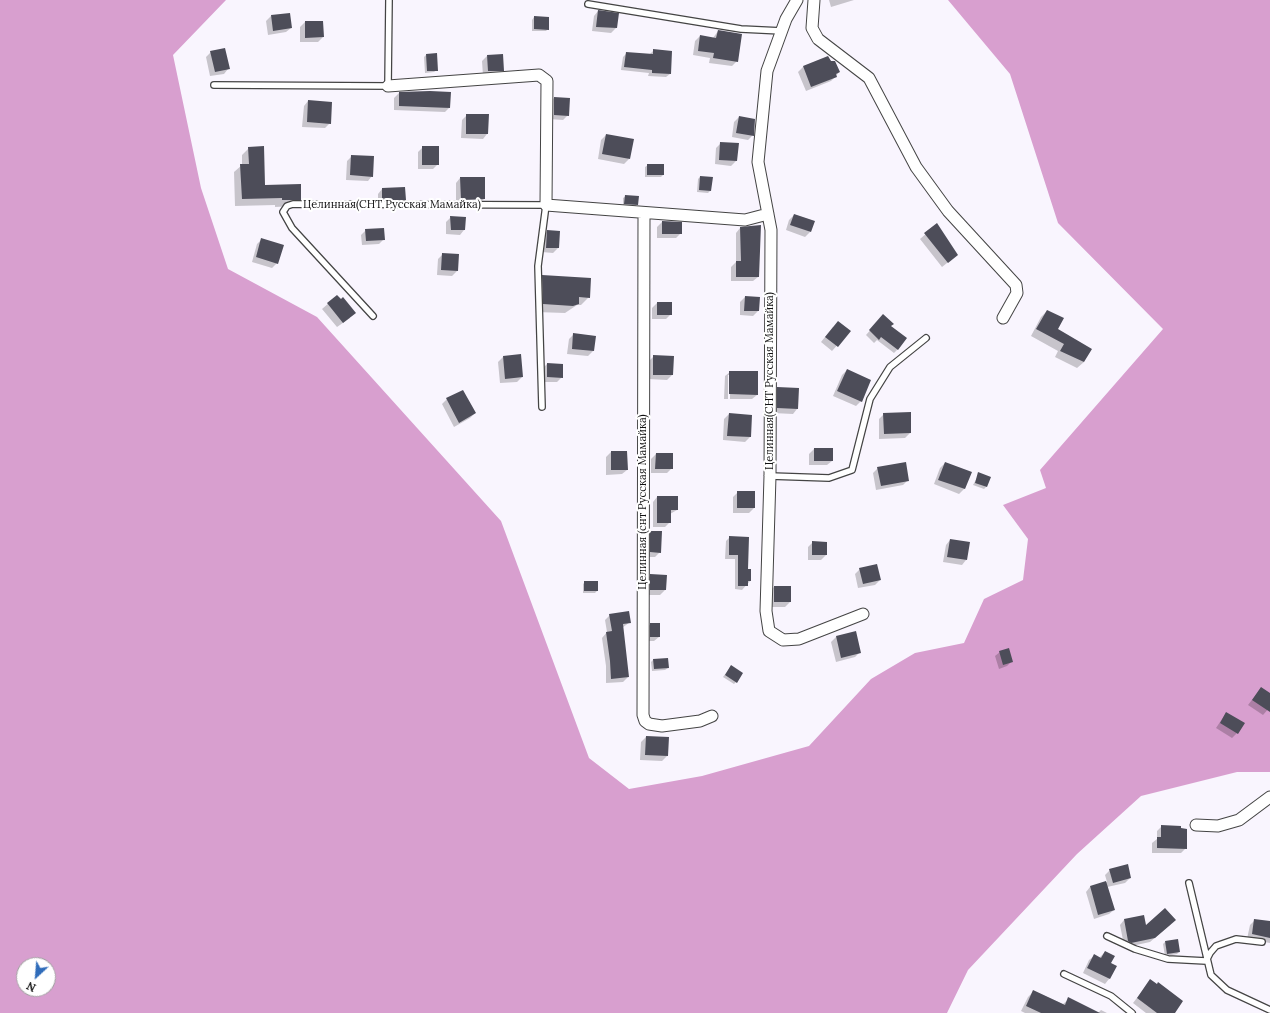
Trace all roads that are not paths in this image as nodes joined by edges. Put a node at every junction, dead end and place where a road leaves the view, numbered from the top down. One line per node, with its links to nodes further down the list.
1 (389, 0): 7 (lane)
2 (797, 0): 5 (street, Целинная(СНТ Русская Мамайка))
3 (814, 0): 12 (street)
4 (588, 4): 5 (lane)
5 (782, 31): 10 (street, Целинная(СНТ Русская Мамайка))
6 (214, 85): 7 (lane)
7 (388, 86): 8 (street)
8 (546, 205): 9 (street, Целинная(СНТ Русская Мамайка)); 11 (lane, Целинная(СНТ Русская Мамайка)); 14 (lane)
9 (644, 213): 10 (street, Целинная(СНТ Русская Мамайка)); 17 (street, Целинная (снт Русская Мамайка))
10 (768, 214): 15 (street, Целинная(СНТ Русская Мамайка))
11 (373, 316)
12 (1003, 318)
13 (926, 338): 15 (lane, Целинная(СНТ Русская Мамайка))
14 (542, 407)
15 (770, 476): 16 (street)
16 (863, 614)
17 (712, 716)
18 (1270, 797): 19 (street)
19 (1196, 825)
20 (1189, 883): 23 (lane)
21 (1107, 936): 23 (lane)
22 (1262, 942): 23 (lane)
23 (1206, 961): 25 (lane)
24 (1064, 974): 26 (lane)
25 (1270, 1010)
26 (1132, 1013)

